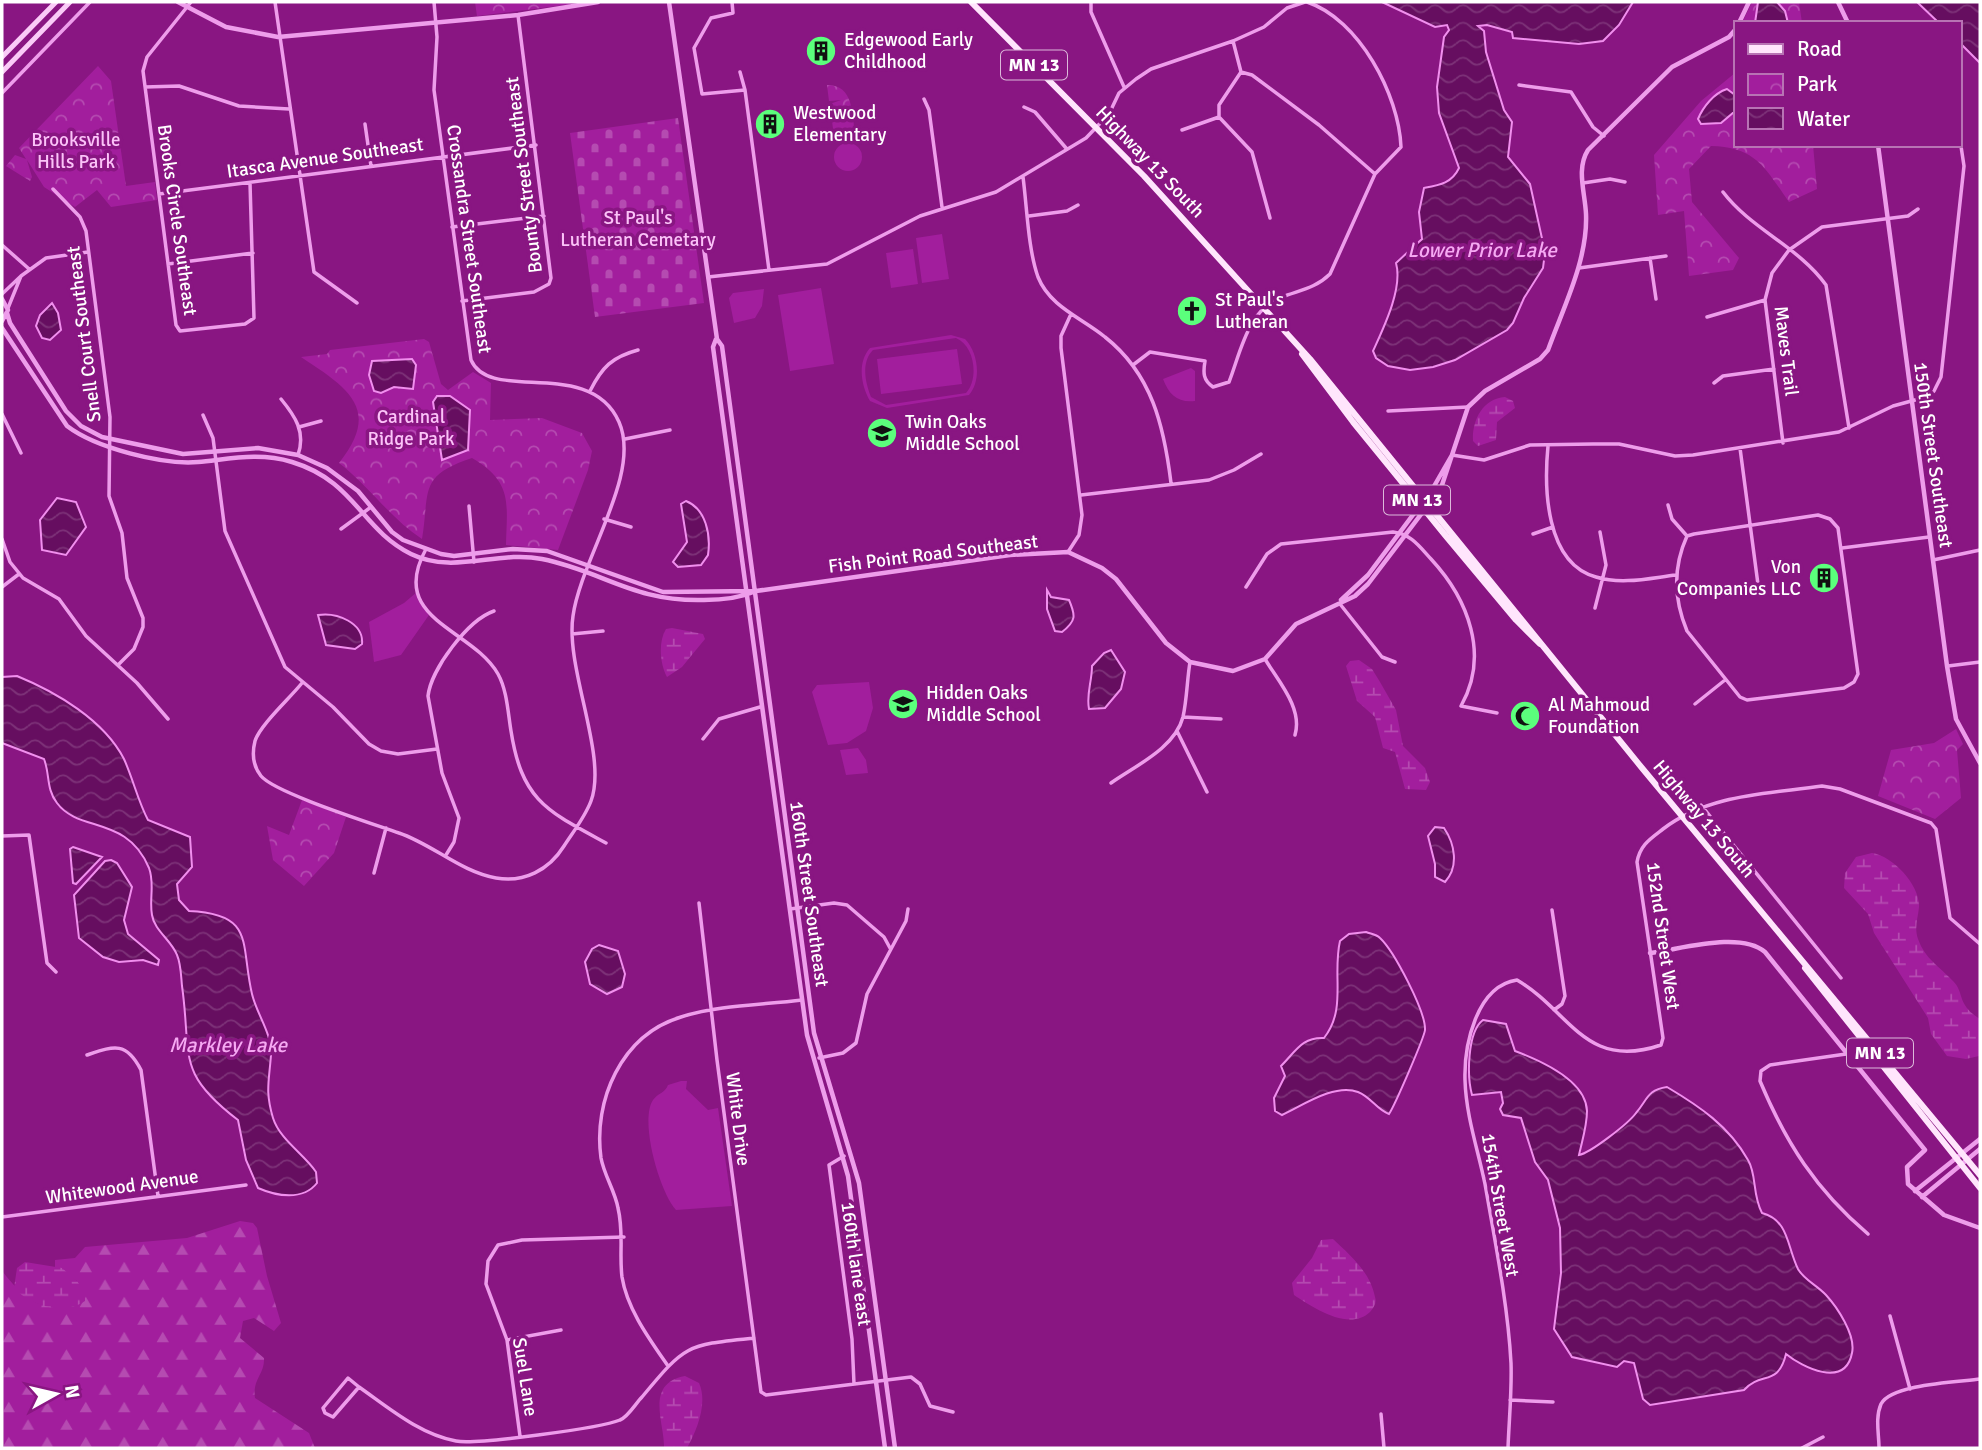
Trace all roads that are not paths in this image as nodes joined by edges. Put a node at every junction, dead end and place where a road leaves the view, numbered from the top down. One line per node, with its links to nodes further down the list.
1 (56, 2): 24 (main road)
2 (70, 2): 25 (main road)
3 (90, 2): 32 (street)
4 (178, 2): 16 (street)
5 (191, 2): 16 (street, Brooks Circle Southeast)
6 (275, 2): 22 (street)
7 (434, 2): 20 (street, Crossandra Street Southeast)
8 (598, 2): 17 (street)
9 (669, 2): 75 (street, 160th Street Southeast)
10 (732, 2): 31 (street)
11 (971, 2): 38 (main road, Highway 13 South / MN 13)
12 (1091, 2): 30 (street)
13 (1306, 2): 23 (street); 47 (street)
14 (1749, 2): 18 (street)
15 (1839, 2): 19 (street)
16 (187, 8): 22 (street); 29 (street, Brooks Circle Southeast)
17 (518, 15): 20 (street); 41 (street, Bounty Street Southeast)
18 (1740, 21)
19 (1847, 21)
20 (437, 23): 22 (street); 45 (street, Crossandra Street Southeast)
21 (1734, 31): 40 (street)
22 (278, 37): 35 (street)
23 (1233, 41): 27 (street); 30 (street)
24 (2, 57)
25 (2, 72)
26 (740, 72): 31 (street)
27 (1241, 72): 36 (street); 47 (street)
28 (1520, 85): 40 (street)
29 (145, 87): 35 (street); 55 (street, Brooks Circle Southeast)
30 (1124, 87): 38 (street)
31 (745, 89): 73 (street)
32 (2, 93)
33 (924, 100): 57 (street)
34 (1024, 107): 44 (street)
35 (289, 109): 48 (street)
36 (1219, 117): 39 (street); 61 (street)
37 (365, 124): 46 (street)
38 (1096, 129): 44 (street); 81 (main road, Highway 13 South / MN 13)
39 (1182, 130)
40 (1604, 136): 52 (street)
41 (536, 145): 45 (street, Itasca Avenue Southeast); 59 (street, Bounty Street Southeast)
42 (1961, 146): 94 (street)
43 (1878, 147): 62 (street, 150th Street Southeast)
44 (1066, 148): 49 (street)
45 (443, 157): 46 (street, Itasca Avenue Southeast); 63 (street, Crossandra Street Southeast)
46 (371, 166): 48 (street, Itasca Avenue Southeast)
47 (1375, 174): 81 (street)
48 (298, 176): 51 (street, Itasca Avenue Southeast); 80 (street)
49 (1023, 177): 57 (street); 60 (street)
50 (1625, 181): 52 (street)
51 (250, 183): 55 (street, Itasca Avenue Southeast); 67 (street, Brooks Circle Southeast)
52 (1583, 183): 72 (street)
53 (53, 189): 66 (street, Snell Court Southeast)
54 (1723, 192): 65 (street)
55 (159, 194): 70 (street, Brooks Circle Southeast)
56 (1078, 205): 60 (street)
57 (942, 208): 73 (street)
58 (1919, 209): 62 (street, Maves Trail)
59 (545, 216): 63 (street); 79 (street, Bounty Street Southeast)
60 (1029, 216): 83 (street)
61 (1270, 218)
62 (1887, 219): 65 (street, Maves Trail); 94 (street, 150th Street Southeast)
63 (452, 227): 79 (street, Crossandra Street Southeast)
64 (2, 245): 71 (street)
65 (1789, 250): 78 (street, Maves Trail); 101 (street)
66 (88, 252): 71 (street); 103 (street, Snell Court Southeast)
67 (253, 253): 70 (street); 70 (street, Brooks Circle Southeast)
68 (1667, 256): 69 (street)
69 (1650, 258): 72 (street); 77 (street)
70 (168, 264)
71 (28, 268): 74 (street)
72 (1577, 269): 95 (street)
73 (769, 270): 75 (street)
74 (21, 276): 76 (street); 82 (street)
75 (708, 277): 87 (street, 160th Street Southeast)
76 (2, 297): 82 (street)
77 (1656, 299)
78 (1765, 300): 84 (street); 90 (street, Maves Trail)
79 (462, 301): 92 (street, Crossandra Street Southeast)
80 (357, 303)
81 (1264, 306): 89 (street); 117 (main road, Highway 13 South / MN 13)
82 (8, 310): 85 (street); 103 (street)
83 (1071, 314): 89 (street); 116 (street)
84 (1707, 317)
85 (2, 321)
86 (2, 328): 106 (street)
87 (717, 339): 149 (street, 160th Street Southeast); 150 (street, 160th Street Southeast)
88 (638, 350): 92 (street)
89 (1133, 365): 115 (street)
90 (1774, 369): 91 (street); 105 (street, Maves Trail)
91 (1714, 383)
92 (590, 391): 104 (street)
93 (281, 398): 100 (street)
94 (1912, 401): 101 (street); 132 (street, 150th Street Southeast)
95 (1468, 407): 96 (street); 112 (street, Fish Point Road Southeast)
96 (1388, 411)
97 (2, 414): 110 (street)
98 (203, 415): 109 (street)
99 (321, 421): 100 (street)
100 (299, 427): 113 (street)
101 (1849, 428): 105 (street)
102 (670, 429): 104 (street)
103 (109, 438): 106 (street, Snell Court Southeast); 109 (street)
104 (625, 439): 123 (street)
105 (1783, 443): 108 (street)
106 (109, 446): 114 (street); 163 (street, Snell Court Southeast)
107 (1548, 446): 108 (street); 112 (street); 126 (street)
108 (1740, 448): 124 (street)
109 (215, 451): 113 (street); 114 (street)
110 (21, 453)
111 (1261, 454): 115 (street)
112 (1452, 454): 117 (street, Fish Point Road Southeast); 121 (street, Fish Point Road Southeast)
113 (298, 455): 120 (street)
114 (216, 459): 122 (street); 166 (street)
115 (1171, 483): 116 (street)
116 (1081, 495): 137 (street)
117 (1422, 501): 121 (main road, Highway 13 South / MN 13); 129 (street, Fish Point Road Southeast)
118 (1668, 505): 131 (street)
119 (469, 506): 138 (street)
120 (371, 507): 122 (street); 135 (street)
121 (1427, 508): 129 (street, Fish Point Road Southeast); 181 (main road, Highway 13 South / MN 13)
122 (365, 512): 127 (street); 139 (street)
123 (604, 519): 125 (street); 142 (street)
124 (1750, 525): 131 (street); 134 (street); 151 (street)
125 (631, 527)
126 (1553, 527): 130 (street); 146 (street)
127 (341, 529)
128 (1600, 532): 146 (street)
129 (1402, 533): 148 (street); 153 (street, Fish Point Road Southeast); 169 (street)
130 (1533, 534)
131 (1687, 536): 145 (street)
132 (1929, 537): 134 (street); 140 (street, 150th Street Southeast)
133 (2, 539): 144 (street)
134 (1842, 548): 165 (street)
135 (426, 549): 138 (street); 139 (street)
136 (1980, 550): 140 (street)
137 (1068, 552): 150 (street, Fish Point Road Southeast); 160 (street, Fish Point Road Southeast)
138 (474, 554): 141 (street); 142 (street)
139 (421, 558): 141 (street); 158 (street)
140 (1933, 560): 164 (street, 150th Street Southeast)
141 (474, 562): 143 (street)
142 (586, 565): 143 (street); 149 (street)
143 (584, 573): 152 (street); 157 (street)
144 (19, 574): 147 (street); 163 (street)
145 (1676, 575): 146 (street); 165 (street)
146 (1604, 579): 154 (street)
147 (2, 587)
148 (1246, 587)
149 (744, 589): 150 (street); 152 (street, 160th Street Southeast)
150 (755, 591): 152 (street); 189 (street, 160th Street Southeast)
151 (1759, 592)
152 (745, 596): 168 (street, 160th Street Southeast)
153 (1339, 602): 159 (street, Fish Point Road Southeast); 161 (street)
154 (1595, 608)
155 (494, 611): 158 (street)
156 (603, 631): 157 (street)
157 (572, 634): 182 (street)
158 (460, 640): 176 (street); 182 (street)
159 (1265, 659): 160 (street, Fish Point Road Southeast); 174 (street)
160 (1190, 662): 170 (street)
161 (1395, 662)
162 (1980, 662): 164 (street)
163 (118, 665): 171 (street)
164 (1947, 666): 177 (street, 150th Street Southeast)
165 (1725, 680): 167 (street)
166 (302, 683): 176 (street); 183 (street)
167 (1695, 704)
168 (760, 708): 175 (street); 190 (street, 160th Street Southeast)
169 (1497, 713)
170 (1183, 717): 172 (street); 173 (street)
171 (168, 719)
172 (1221, 719)
173 (1177, 731): 178 (street); 179 (street)
174 (1295, 735)
175 (703, 739)
176 (437, 749): 186 (street)
177 (1980, 763)
178 (1111, 783)
179 (1207, 792)
180 (1701, 805): 181 (street); 193 (street); 197 (street)
181 (1681, 815): 195 (street, 152nd Street West); 206 (main road, Highway 13 South / MN 13)
182 (576, 827): 185 (street); 186 (street)
183 (386, 828): 186 (street); 187 (street)
184 (2, 836): 196 (street)
185 (606, 843)
186 (446, 855)
187 (374, 873)
188 (699, 903): 199 (street, White Drive)
189 (796, 906): 190 (street); 194 (street); 203 (street, 160th Street Southeast)
190 (788, 909): 198 (street, 160th Street Southeast)
191 (908, 909): 194 (street)
192 (1552, 910): 200 (street)
193 (1980, 944)
194 (890, 948): 203 (street)
195 (1650, 953): 200 (street, 152nd Street West); 201 (street)
196 (56, 972)
197 (1841, 978)
198 (802, 1000): 199 (street); 207 (street, 160th Street Southeast)
199 (712, 1010): 218 (street); 221 (street, White Drive)
200 (1554, 1010): 230 (street, 154th Street West)
201 (1846, 1054): 212 (street); 217 (street)
202 (87, 1055): 213 (street)
203 (819, 1058): 225 (street, 160th Street Southeast)
204 (1980, 1139): 206 (street)
205 (1980, 1149): 208 (street)
206 (1959, 1155): 208 (main road, Highway 13 South / MN 13); 212 (street)
207 (844, 1156): 226 (street, 160th Street Southeast); 227 (street, 160th lane east)
208 (1965, 1163): 209 (main road, Highway 13 South / MN 13); 211 (main road, Highway 13 South / MN 13); 214 (street)
209 (1980, 1175)
210 (246, 1185): 213 (street, Whitewood Avenue)
211 (1980, 1188)
212 (1915, 1191): 214 (street)
213 (158, 1196): 215 (street, Whitewood Avenue)
214 (1922, 1197): 216 (street)
215 (2, 1217)
216 (1980, 1228)
217 (1868, 1234)
218 (624, 1237): 222 (street, Suel Lane); 223 (street)
219 (1890, 1316): 229 (street)
220 (561, 1330): 222 (street)
221 (754, 1338): 223 (street); 227 (street, White Drive)
222 (507, 1340): 234 (street, Suel Lane)
223 (668, 1366): 234 (street)
224 (1980, 1379): 229 (street)
225 (886, 1380): 226 (street); 232 (street); 237 (street, 160th Street Southeast)
226 (876, 1381): 227 (street); 236 (street, 160th Street Southeast)
227 (854, 1384)
228 (359, 1387): 228 (street); 234 (street)
229 (1910, 1389): 241 (street)
230 (1510, 1400): 231 (street); 239 (street, 154th Street West)
231 (1553, 1402)
232 (953, 1412)
233 (1381, 1414): 238 (street)
234 (520, 1436)
235 (1823, 1437): 240 (street)
236 (885, 1448)
237 (895, 1448)
238 (1384, 1448)
239 (1508, 1448)
240 (1802, 1448)
241 (1879, 1448)

